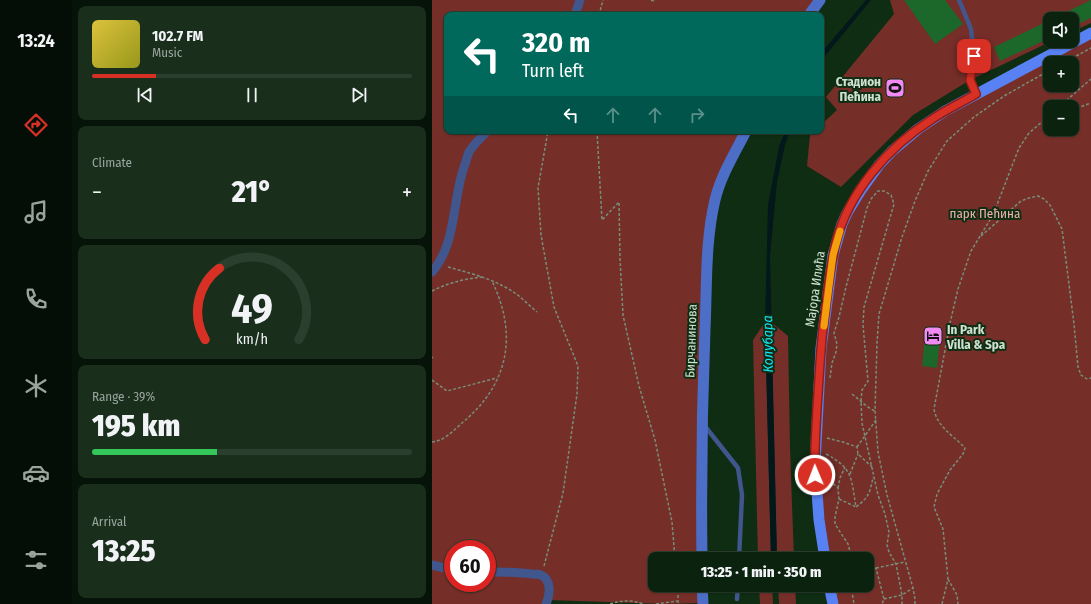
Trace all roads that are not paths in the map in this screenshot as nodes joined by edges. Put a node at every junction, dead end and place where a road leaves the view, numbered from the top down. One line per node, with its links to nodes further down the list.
1 (580, 0): 4 (street)
2 (820, 0): 5 (main road)
3 (959, 0): 7 (lane)
4 (576, 12)
5 (810, 12)
6 (1091, 33): 7 (main road, Мајора Илића)
7 (976, 94): 14 (main road, Мајора Илића)
8 (484, 134): 10 (street)
9 (744, 134): 11 (main road, Бирчанинова)
10 (432, 272)
11 (702, 422): 12 (main road, Бирчанинова); 13 (lane)
12 (702, 552)
13 (739, 552)
14 (824, 552)
15 (432, 565): 16 (street)
16 (444, 568)
17 (496, 572): 22 (street)
18 (702, 592): 23 (main road)
19 (738, 592): 21 (lane)
20 (831, 592): 24 (main road)
21 (738, 599)
22 (546, 604)
23 (702, 604)
24 (833, 604)

